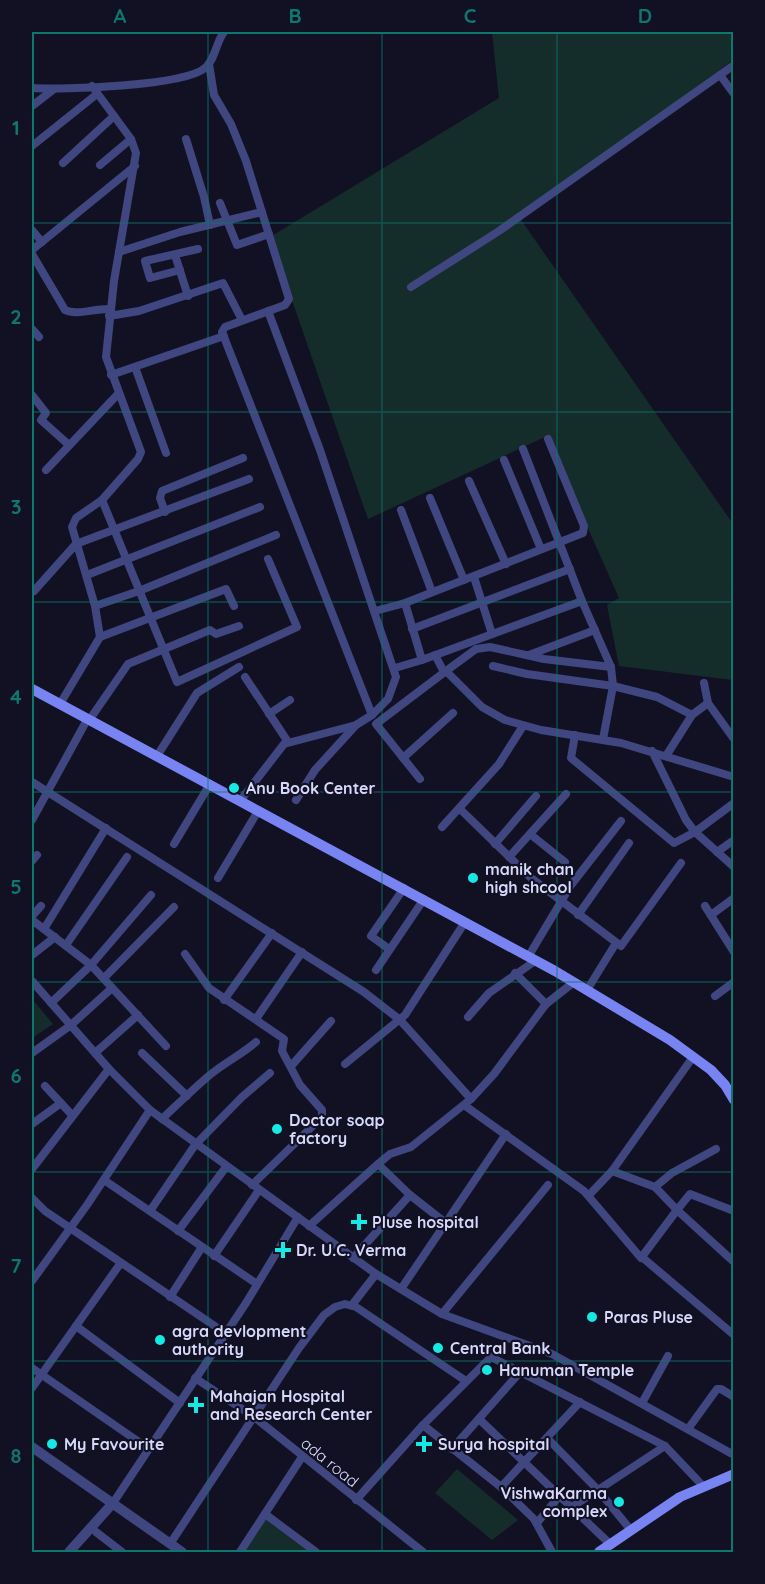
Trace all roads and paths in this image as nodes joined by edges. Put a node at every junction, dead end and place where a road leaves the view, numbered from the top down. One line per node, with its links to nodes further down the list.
1 (224, 32): 2 (street)
2 (209, 64): 5 (street); 19 (street)
3 (734, 65): 4 (street)
4 (720, 75): 9 (street); 30 (street)
5 (92, 86): 7 (street); 8 (street)
6 (32, 88): 7 (street)
7 (54, 89): 10 (street)
8 (97, 94): 11 (street); 14 (street)
9 (734, 94)
10 (32, 106)
11 (114, 116): 13 (street); 15 (street)
12 (186, 139): 21 (street)
13 (131, 140): 16 (street); 17 (street)
14 (32, 146)
15 (63, 163)
16 (100, 165)
17 (135, 166): 24 (street); 27 (street)
18 (220, 203): 20 (street)
19 (262, 212): 20 (street); 23 (street)
20 (227, 222): 21 (street); 23 (street)
21 (210, 225): 27 (street)
22 (32, 230): 24 (street)
23 (268, 234): 32 (street)
24 (42, 242): 26 (street)
25 (198, 249): 28 (street)
26 (32, 252): 33 (street)
27 (119, 252): 33 (street)
28 (175, 255): 29 (street); 29 (street)
29 (180, 270): 31 (street)
30 (411, 287)
31 (188, 296): 33 (street); 34 (street)
32 (268, 311): 34 (street); 76 (street)
33 (110, 313): 39 (street)
34 (242, 320): 36 (street)
35 (32, 329): 37 (street)
36 (224, 336): 38 (street); 101 (street)
37 (39, 337)
38 (135, 367): 39 (street); 45 (street)
39 (111, 375): 40 (street)
40 (118, 394): 43 (street); 52 (street)
41 (32, 395): 43 (street)
42 (548, 440): 58 (street)
43 (69, 445): 48 (street)
44 (523, 449): 58 (street)
45 (166, 453)
46 (243, 458): 55 (street)
47 (504, 460): 60 (street)
48 (45, 470)
49 (249, 479): 55 (street)
50 (469, 481): 63 (street)
51 (430, 498): 67 (street)
52 (102, 500): 56 (street); 59 (street)
53 (260, 507): 62 (street)
54 (401, 510): 70 (street)
55 (165, 512): 56 (street)
56 (114, 530): 59 (street); 62 (street)
57 (276, 535): 69 (street)
58 (560, 542): 60 (street); 64 (street)
59 (76, 544): 65 (street); 68 (street)
60 (541, 549): 63 (street)
61 (268, 559): 83 (street)
62 (126, 560): 65 (street); 69 (street)
63 (506, 564): 66 (street)
64 (570, 569): 71 (street); 72 (street)
65 (87, 575): 74 (street)
66 (474, 577): 67 (street); 72 (street)
67 (464, 580): 70 (street)
68 (34, 591)
69 (139, 591): 74 (street); 77 (street)
70 (432, 592): 73 (street)
71 (582, 601): 80 (street); 81 (street)
72 (483, 602): 79 (street); 81 (street)
73 (405, 603): 76 (street); 79 (street)
74 (95, 606): 82 (street)
75 (234, 606): 77 (street)
76 (375, 612): 90 (street)
77 (151, 619): 82 (street); 83 (street)
78 (239, 626): 83 (street)
79 (412, 629): 86 (street)
80 (595, 630): 85 (street); 89 (street)
81 (492, 634): 84 (street)
82 (100, 637): 98 (street)
83 (163, 649): 103 (street)
84 (435, 655): 86 (street); 91 (street)
85 (528, 656): 89 (street); 91 (street)
86 (422, 660): 90 (street)
87 (494, 666): 94 (street)
88 (239, 667): 111 (street)
89 (611, 667): 94 (street)
90 (395, 668): 101 (street)
91 (445, 671): 105 (street); 113 (street)
92 (245, 677): 100 (street)
93 (704, 683): 97 (street)
94 (613, 686): 102 (street); 107 (street)
95 (32, 690): 98 (main road)
96 (290, 700): 100 (street)
97 (708, 703): 102 (street); 108 (street)
98 (60, 704): 103 (main road)
99 (453, 713): 113 (street)
100 (269, 714): 109 (street)
101 (372, 715): 104 (street)
102 (692, 715): 112 (street)
103 (88, 719): 111 (main road); 118 (street)
104 (357, 725): 109 (street); 121 (street)
105 (523, 726): 106 (street); 124 (street)
106 (575, 735): 107 (street); 130 (street)
107 (603, 739): 110 (street)
108 (734, 739)
109 (288, 742): 122 (street)
110 (652, 751): 112 (street); 130 (street)
111 (158, 756): 117 (main road)
112 (666, 756): 114 (street)
113 (403, 758): 115 (street)
114 (734, 777)
115 (420, 779)
116 (32, 782): 118 (street)
117 (210, 784): 122 (main road); 134 (street)
118 (48, 791): 126 (street); 129 (street)
119 (566, 794): 131 (street)
120 (536, 796): 135 (street)
121 (296, 800)
122 (240, 801): 125 (main road)
123 (734, 803): 130 (street)
124 (460, 810): 128 (street); 135 (street)
125 (258, 812): 142 (street); 143 (main road)
126 (32, 820)
127 (621, 821): 147 (street)
128 (442, 826)
129 (106, 828): 155 (street); 156 (street)
130 (695, 832): 136 (street)
131 (530, 834): 138 (street); 139 (street)
132 (734, 840): 136 (street)
133 (629, 843): 151 (street)
134 (174, 844)
135 (495, 844): 138 (street)
136 (717, 852): 141 (street)
137 (128, 857): 159 (street)
138 (509, 857): 147 (street)
139 (566, 862)
140 (681, 863): 158 (street)
141 (734, 867)
142 (218, 878)
143 (404, 888): 146 (main road); 160 (street)
144 (151, 895): 166 (street)
145 (734, 898): 152 (street)
146 (424, 899): 154 (main road); 160 (street)
147 (560, 901): 151 (street); 165 (street)
148 (41, 906): 153 (street)
149 (705, 906): 152 (street)
150 (174, 907): 169 (street)
151 (578, 915): 158 (street)
152 (711, 915): 162 (street)
153 (32, 918): 155 (street)
154 (465, 922): 165 (main road); 183 (street)
155 (44, 929): 157 (street)
156 (272, 933): 161 (street); 176 (street)
157 (55, 937): 159 (street); 164 (street)
158 (616, 943): 174 (street)
159 (66, 945): 166 (street)
160 (389, 949): 167 (street)
161 (302, 952): 181 (street); 183 (street)
162 (734, 952)
163 (185, 954): 176 (street)
164 (32, 955)
165 (531, 959): 168 (street); 171 (main road)
166 (91, 965): 169 (street); 177 (street)
167 (376, 970)
168 (515, 973): 178 (street); 180 (street)
169 (104, 978): 173 (street)
170 (32, 981): 177 (street)
171 (574, 982): 174 (main road); 178 (street)
172 (734, 982): 175 (street)
173 (112, 988): 179 (street); 184 (street)
174 (587, 990): 190 (main road)
175 (715, 996)
176 (224, 1000): 181 (street)
177 (51, 1003): 184 (street)
178 (546, 1004): 198 (street)
179 (138, 1015): 186 (street); 188 (street)
180 (468, 1017)
181 (256, 1019): 192 (street)
182 (331, 1021): 192 (street)
183 (397, 1022): 191 (street); 198 (street)
184 (71, 1025): 187 (street); 188 (street)
185 (256, 1042): 196 (street)
186 (166, 1046)
187 (32, 1053)
188 (96, 1053): 193 (street)
189 (142, 1053): 196 (street)
190 (693, 1057): 197 (main road); 210 (street)
191 (345, 1064)
192 (292, 1065): 214 (street)
193 (109, 1069): 200 (street); 201 (street)
194 (270, 1073): 205 (street)
195 (45, 1086): 199 (street)
196 (187, 1096): 202 (street)
197 (734, 1100)
198 (468, 1102): 204 (street); 207 (street)
199 (60, 1103): 201 (street); 203 (street)
200 (150, 1110): 202 (street); 211 (street)
201 (72, 1115): 209 (street)
202 (162, 1119): 205 (street)
203 (32, 1124)
204 (506, 1134): 215 (street); 222 (street)
205 (195, 1145): 208 (street); 219 (street)
206 (716, 1149): 213 (street)
207 (378, 1164): 216 (street); 223 (street)
208 (226, 1167): 214 (street); 225 (street)
209 (32, 1169)
210 (612, 1171): 213 (street); 215 (street)
211 (104, 1180): 219 (street); 224 (street)
212 (549, 1185): 238 (street)
213 (656, 1187): 218 (street)
214 (256, 1188): 221 (street); 228 (street)
215 (592, 1192): 227 (street)
216 (410, 1195): 222 (street); 229 (street)
217 (32, 1198): 224 (street)
218 (677, 1210): 220 (street); 227 (street); 230 (street)
219 (150, 1211): 225 (street)
220 (734, 1211)
221 (298, 1217): 223 (street); 234 (street)
222 (447, 1224): 235 (street)
223 (309, 1226): 229 (street)
224 (70, 1227): 231 (street); 233 (street)
225 (178, 1231): 226 (street)
226 (202, 1247): 228 (street); 236 (street)
227 (645, 1255): 241 (street)
228 (214, 1256): 234 (street)
229 (353, 1258): 232 (street)
230 (734, 1262)
231 (120, 1263): 236 (street); 239 (street)
232 (376, 1274): 235 (street); 237 (street)
233 (32, 1281)
234 (257, 1284): 240 (street)
235 (401, 1289): 238 (street)
236 (170, 1297): 240 (street)
237 (352, 1305): 247 (street); 253 (street)
238 (442, 1314): 252 (street)
239 (76, 1326): 245 (street); 250 (street)
240 (225, 1333): 246 (street)
241 (734, 1335)
242 (668, 1356): 252 (street)
243 (32, 1368): 245 (street)
244 (521, 1371): 247 (street); 251 (street); 254 (street)
245 (41, 1375): 248 (street); 260 (street)
246 (195, 1378): 250 (street); 253 (street, ada road)
247 (465, 1381): 255 (street)
248 (32, 1389)
249 (734, 1397): 256 (street)
250 (180, 1402): 260 (street)
251 (580, 1402): 257 (street); 258 (street)
252 (642, 1403): 256 (street)
253 (254, 1417): 263 (street, ada road); 277 (street)
254 (479, 1419): 261 (street); 264 (street)
255 (423, 1425): 261 (street); 270 (street)
256 (688, 1429): 262 (street)
257 (548, 1439): 264 (street); 268 (street)
258 (664, 1446): 266 (street); 268 (street)
259 (32, 1447): 271 (street)
260 (149, 1449): 271 (street)
261 (452, 1449): 267 (street)
262 (734, 1455)
263 (302, 1457): 270 (street, ada road); 273 (street)
264 (525, 1463): 267 (street); 269 (street)
265 (734, 1474): 266 (main road)
266 (703, 1486): 275 (main road)
267 (501, 1487): 274 (street)
268 (598, 1490): 272 (street); 275 (street)
269 (560, 1495): 272 (street); 274 (street)
270 (356, 1500): 285 (street, ada road)
271 (115, 1505): 276 (street); 277 (street); 279 (street)
272 (572, 1507): 278 (street)
273 (265, 1514): 283 (street); 284 (street)
274 (537, 1523): 286 (street)
275 (630, 1529): 278 (main road)
276 (96, 1532): 280 (street); 281 (street)
277 (170, 1544): 282 (street)
278 (610, 1544): 287 (main road)
279 (69, 1552)
280 (78, 1552)
281 (122, 1552)
282 (182, 1552)
283 (240, 1552)
284 (316, 1552)
285 (423, 1552)
286 (552, 1552)
287 (599, 1552)

